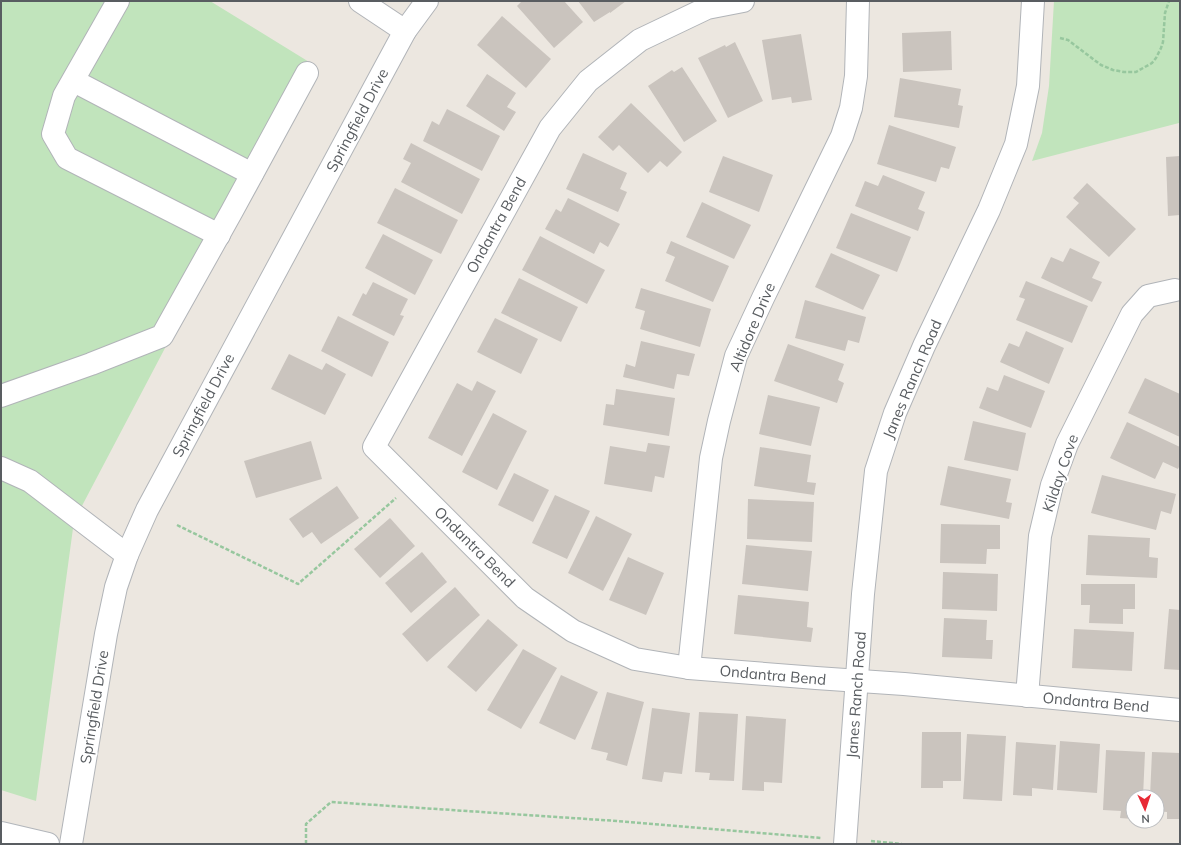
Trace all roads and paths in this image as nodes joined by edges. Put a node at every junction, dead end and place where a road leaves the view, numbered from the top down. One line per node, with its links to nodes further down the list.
1 (118, 1): 11 (street)
2 (360, 1): 8 (street)
3 (427, 1): 8 (street, Springfield Drive)
4 (743, 1): 20 (street, Ondantra Bend)
5 (858, 1): 20 (street, Altidore Drive)
6 (1033, 1): 21 (street, Janes Ranch Road)
7 (1168, 1): 9 (path)
8 (405, 31): 19 (street, Springfield Drive)
9 (1060, 38)
10 (307, 73): 12 (street)
11 (74, 81): 12 (street); 13 (street)
12 (252, 174): 13 (street)
13 (219, 235): 15 (street)
14 (1175, 290): 22 (street, Kilday Cove)
15 (1, 396)
16 (1, 468): 19 (street)
17 (401, 494): 18 (path)
18 (177, 525)
19 (127, 555): 28 (street, Springfield Drive)
20 (690, 668): 21 (street, Ondantra Bend)
21 (857, 681): 22 (street, Ondantra Bend); 30 (street, Janes Ranch Road)
22 (1027, 696): 23 (street, Ondantra Bend)
23 (1180, 710)
24 (1, 833): 27 (street)
25 (822, 838): 29 (path)
26 (871, 841): 31 (path)
27 (48, 844)
28 (71, 844)
29 (306, 844)
30 (845, 844)
31 (902, 844)

